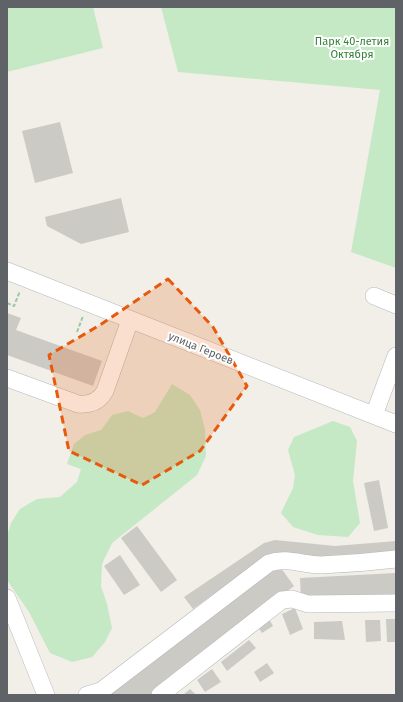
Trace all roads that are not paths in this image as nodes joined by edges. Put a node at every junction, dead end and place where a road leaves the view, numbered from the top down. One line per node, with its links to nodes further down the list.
1 (7, 271): 4 (street, улица Героев)
2 (374, 296): 3 (street)
3 (396, 304)
4 (130, 320): 6 (street); 7 (street, улица Героев)
5 (396, 356): 7 (street)
6 (7, 378)
7 (374, 416): 8 (street, улица Героев)
8 (396, 424)
9 (396, 559): 13 (street)
10 (7, 598): 12 (street)
11 (396, 603): 14 (street)
12 (46, 695)
13 (87, 695)
14 (160, 695)

